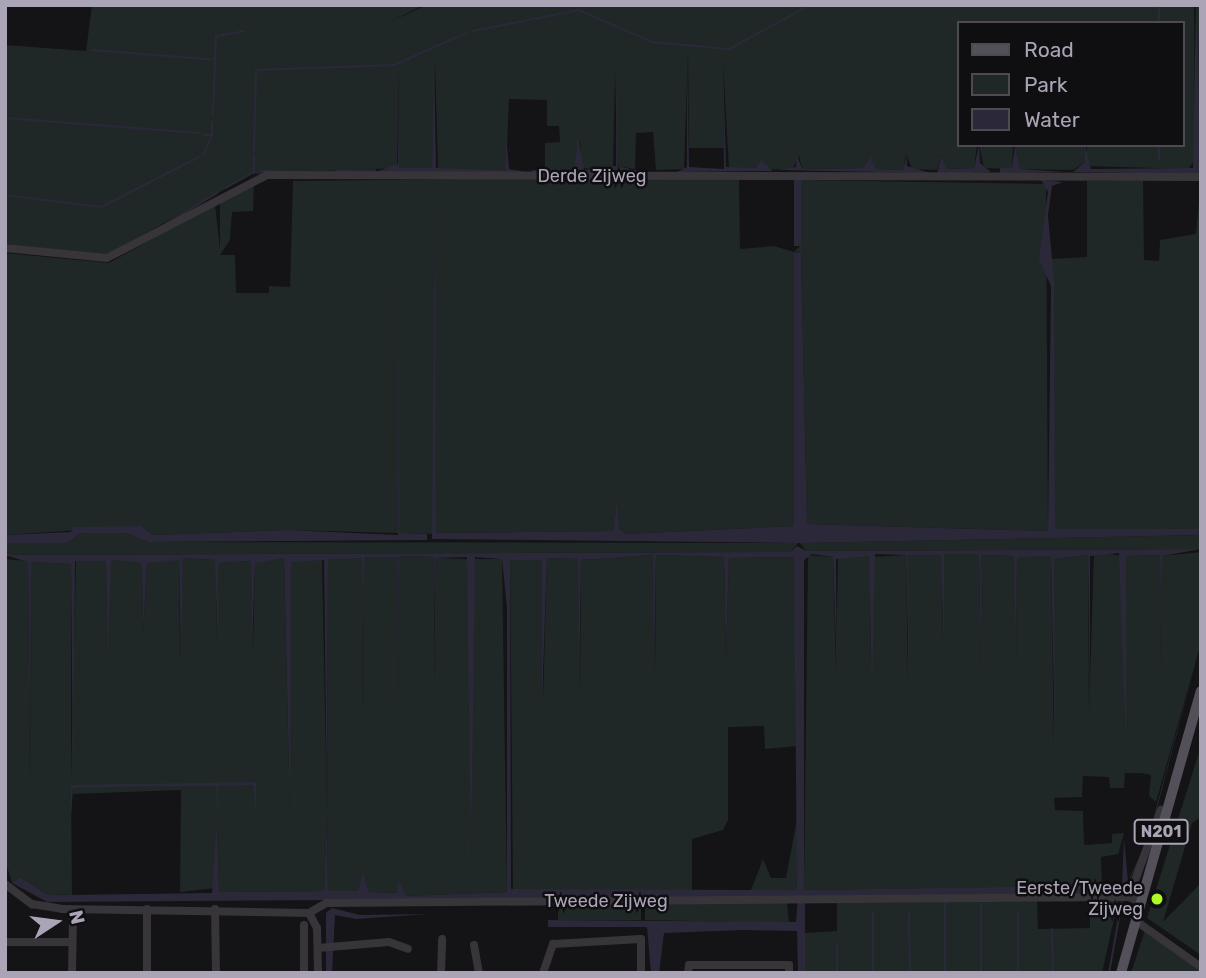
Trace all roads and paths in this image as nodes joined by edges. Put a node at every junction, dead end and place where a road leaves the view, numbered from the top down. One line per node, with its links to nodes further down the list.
1 (1201, 177): 2 (street, Derde Zijweg)
2 (5, 248)
3 (1201, 691): 7 (main road, N201)
4 (1161, 810): 6 (street)
5 (5, 884): 10 (street, Tweede Zijweg)
6 (1129, 897): 7 (street, Tweede Zijweg); 11 (street, Tweede Zijweg)
7 (1141, 902): 12 (main road, N201)
8 (146, 909): 9 (street, Tweede Zijweg); 10 (street, Tweede Zijweg); 22 (street)
9 (215, 909): 11 (street, Tweede Zijweg); 23 (street)
10 (73, 913): 16 (street)
11 (309, 913): 18 (street)
12 (1136, 921): 20 (street); 32 (main road, N201)
13 (304, 925): 24 (street)
14 (442, 939): 26 (street)
15 (5, 942): 16 (street)
16 (72, 942): 21 (street)
17 (474, 945): 27 (street)
18 (325, 948): 19 (street); 25 (street)
19 (408, 949)
20 (1201, 967)
21 (72, 973)
22 (147, 973)
23 (216, 973)
24 (304, 973)
25 (318, 973)
26 (441, 973)
27 (479, 973)
28 (543, 973): 29 (street)
29 (641, 973)
30 (688, 973): 31 (street)
31 (789, 973)
32 (1121, 973)

